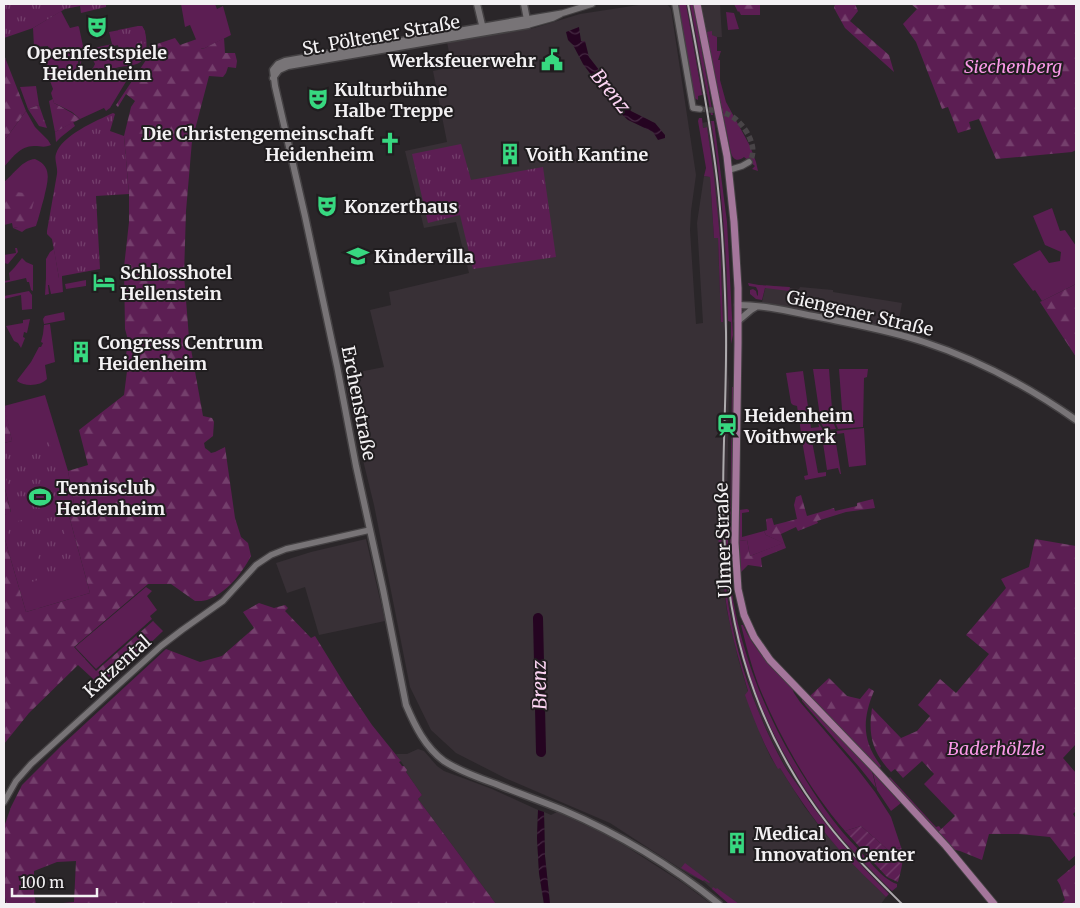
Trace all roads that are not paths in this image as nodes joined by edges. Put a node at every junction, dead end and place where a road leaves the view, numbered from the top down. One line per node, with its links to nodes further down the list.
1 (477, 4): 7 (main road)
2 (524, 4): 6 (main road)
3 (592, 4): 6 (street, St. Pöltener Straße)
4 (675, 4): 11 (street)
5 (697, 4): 13 (main road, Ulmer Straße)
6 (528, 22): 7 (main road, St. Pöltener Straße); 8 (main road, St. Pöltener Straße)
7 (482, 26): 8 (main road); 9 (main road, St. Pöltener Straße)
8 (486, 32): 10 (main road, St. Pöltener Straße)
9 (273, 70): 10 (main road, Erchenstraße)
10 (273, 78): 18 (main road, Erchenstraße)
11 (697, 109)
12 (750, 162): 13 (street)
13 (728, 170): 14 (main road, Ulmer Straße)
14 (738, 305): 15 (main road, Giengener Straße); 16 (main road, Ulmer Straße)
15 (758, 306): 16 (main road); 17 (main road, Giengener Straße)
16 (738, 321): 21 (main road, Ulmer Straße)
17 (1076, 420)
18 (370, 530): 19 (street, Katzental); 20 (main road, Erchenstraße)
19 (4, 802)
20 (719, 904)
21 (994, 904)

